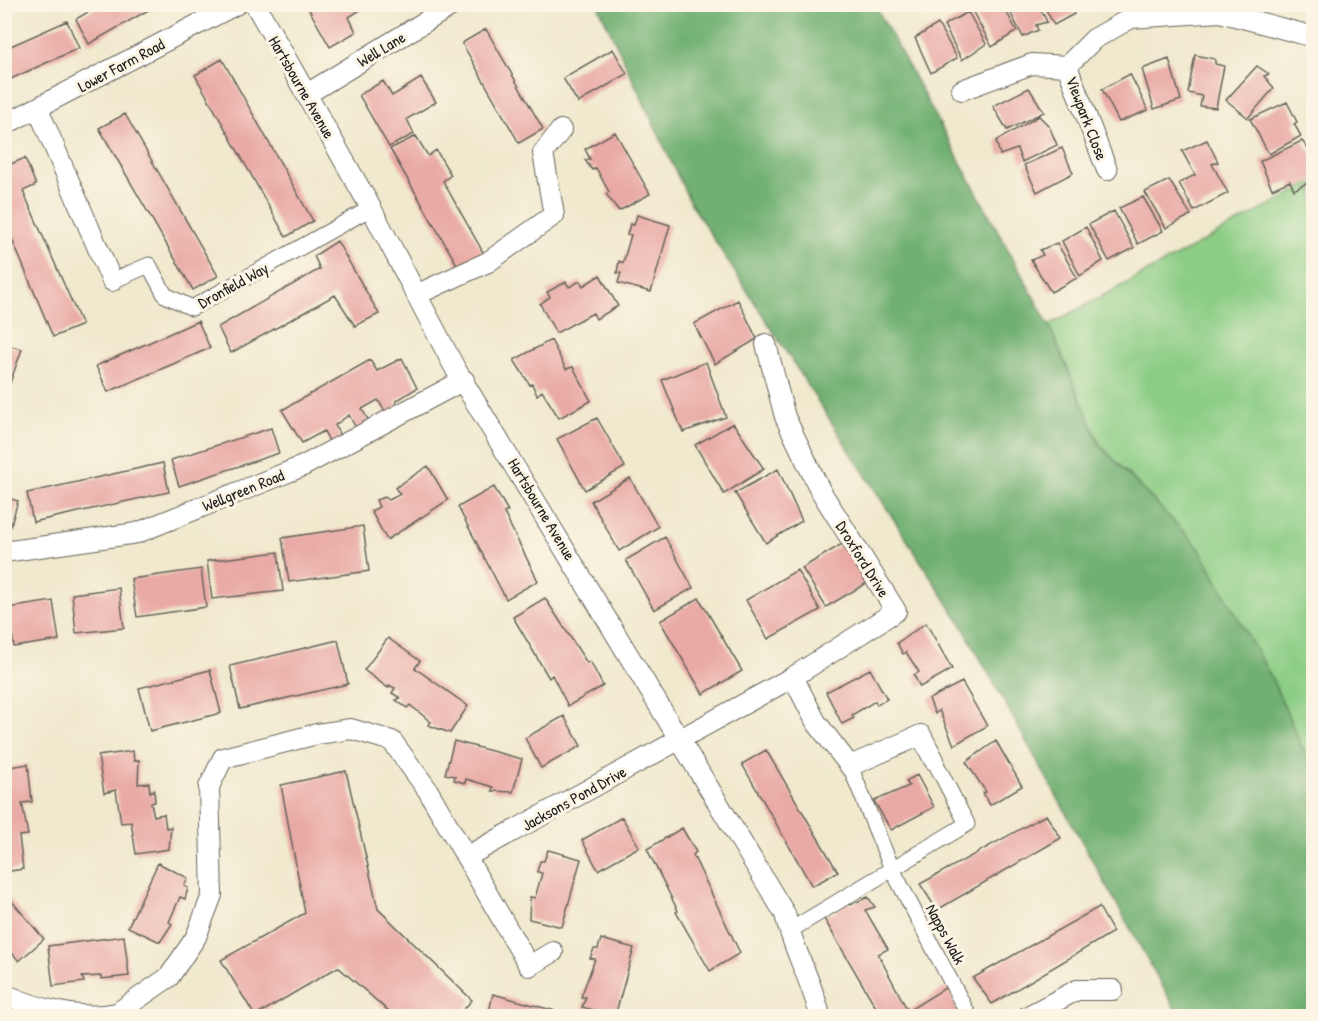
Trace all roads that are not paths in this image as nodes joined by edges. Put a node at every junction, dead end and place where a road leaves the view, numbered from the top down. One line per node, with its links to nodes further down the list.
1 (237, 4): 8 (street, Lower Farm Road)
2 (255, 4): 7 (street, Hartsbourne Avenue)
3 (454, 4): 7 (street, Well Lane)
4 (1314, 37): 5 (street, Viewpark Close)
5 (1067, 66): 6 (street, Viewpark Close); 11 (street, Viewpark Close)
6 (962, 90)
7 (307, 94): 12 (street, Hartsbourne Avenue)
8 (38, 109): 9 (street, Lower Farm Road); 13 (street, Dronfield Way)
9 (4, 125)
10 (561, 130): 14 (street)
11 (1107, 170)
12 (371, 208): 13 (street, Dronfield Way); 14 (street, Hartsbourne Avenue)
13 (112, 281)
14 (418, 294): 16 (street, Hartsbourne Avenue)
15 (766, 344): 18 (street, Droxford Drive)
16 (464, 380): 17 (street, Wellgreen Road); 19 (street, Hartsbourne Avenue)
17 (4, 552)
18 (793, 677): 19 (street, Droxford Drive); 21 (street)
19 (681, 738): 22 (street, Jacksons Pond Drive); 24 (street, Hartsbourne Avenue)
20 (934, 760): 21 (street); 23 (street)
21 (850, 766): 23 (street, Napps Walk)
22 (466, 857): 25 (street); 27 (street)
23 (892, 869): 24 (street); 29 (street, Napps Walk)
24 (789, 931): 28 (street, Hartsbourne Avenue)
25 (553, 952)
26 (1113, 990): 30 (street)
27 (4, 994)
28 (820, 1017)
29 (969, 1017)
30 (1028, 1017)

